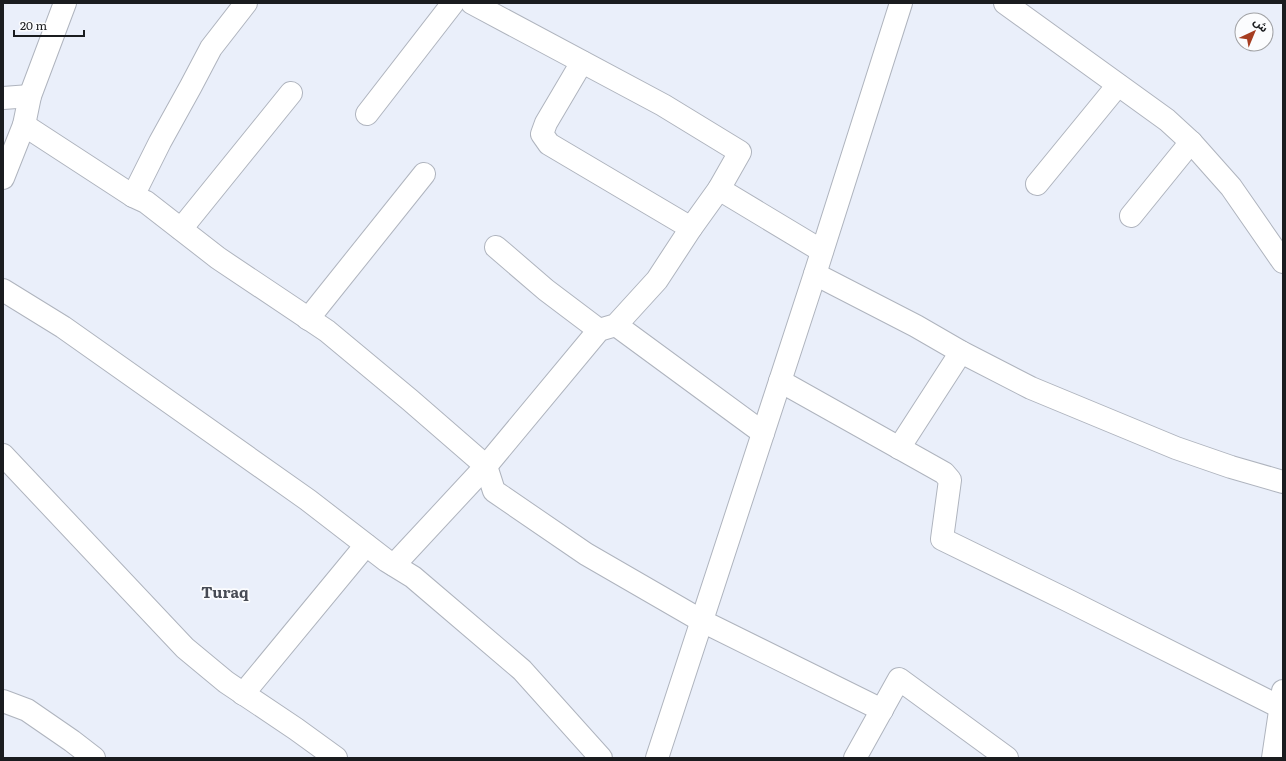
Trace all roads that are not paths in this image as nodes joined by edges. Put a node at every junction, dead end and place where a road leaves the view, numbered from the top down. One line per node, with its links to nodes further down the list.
1 (65, 3): 10 (street)
2 (246, 3): 19 (street)
3 (453, 3): 12 (street)
4 (472, 3): 7 (street)
5 (901, 3): 24 (street)
6 (1004, 3): 8 (street)
7 (582, 62): 18 (street); 21 (street)
8 (1118, 84): 14 (street); 17 (street)
9 (291, 93): 22 (street)
10 (30, 96): 11 (street); 13 (street)
11 (3, 98)
12 (367, 114)
13 (24, 125): 16 (street); 19 (street)
14 (1191, 142): 20 (street); 25 (street)
15 (424, 174): 28 (street)
16 (3, 178)
17 (1037, 184)
18 (719, 189): 21 (street); 24 (street)
19 (132, 196): 22 (street)
20 (1131, 216)
21 (691, 228): 29 (street)
22 (181, 229): 28 (street)
23 (496, 247): 29 (street)
24 (822, 250): 26 (street)
25 (1283, 262)
26 (815, 274): 30 (street); 31 (street)
27 (3, 290): 37 (street)
28 (308, 319): 35 (street)
29 (607, 327): 32 (street); 35 (street)
30 (961, 352): 33 (street); 36 (street)
31 (780, 381): 32 (street); 33 (street)
32 (763, 433): 39 (street)
33 (899, 448): 41 (street)
34 (3, 456): 40 (street)
35 (486, 466): 38 (street); 39 (street)
36 (1283, 482)
37 (366, 545): 38 (street); 40 (street)
38 (394, 565): 47 (street)
39 (702, 621): 43 (street); 48 (street)
40 (243, 694): 46 (street)
41 (1281, 699): 50 (street)
42 (3, 701): 45 (street)
43 (882, 710): 44 (street); 49 (street)
44 (858, 757)
45 (94, 758)
46 (336, 758)
47 (601, 758)
48 (657, 758)
49 (1007, 758)
50 (1273, 758)

